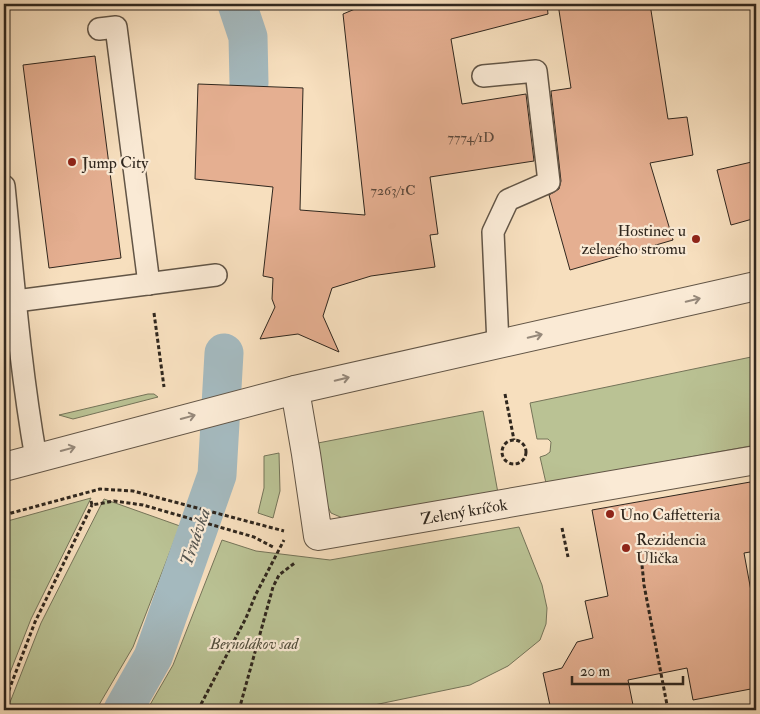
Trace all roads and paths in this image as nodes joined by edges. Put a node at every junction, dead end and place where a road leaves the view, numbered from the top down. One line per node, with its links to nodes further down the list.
1 (99, 29): 5 (lane)
2 (483, 76): 8 (lane)
3 (4, 186): 7 (lane)
4 (216, 275): 5 (lane)
5 (149, 284): 7 (lane); 10 (path)
6 (756, 286): 8 (street, one-way to 6)
7 (16, 301): 9 (lane)
8 (498, 344): 11 (street, one-way to 8)
9 (12, 352): 14 (lane)
10 (164, 387)
11 (295, 390): 14 (street, one-way to 11); 15 (street, Zelený kríčok)
12 (505, 394): 13 (path)
13 (514, 440): 13 (path)
14 (36, 458): 16 (street)
15 (756, 460)
16 (4, 467)
17 (4, 516): 18 (path)
18 (261, 524)
19 (288, 533): 24 (path)
20 (273, 547): 23 (path)
21 (296, 562): 25 (path)
22 (642, 565): 26 (path)
23 (4, 703)
24 (198, 710)
25 (239, 710)
26 (668, 710)

